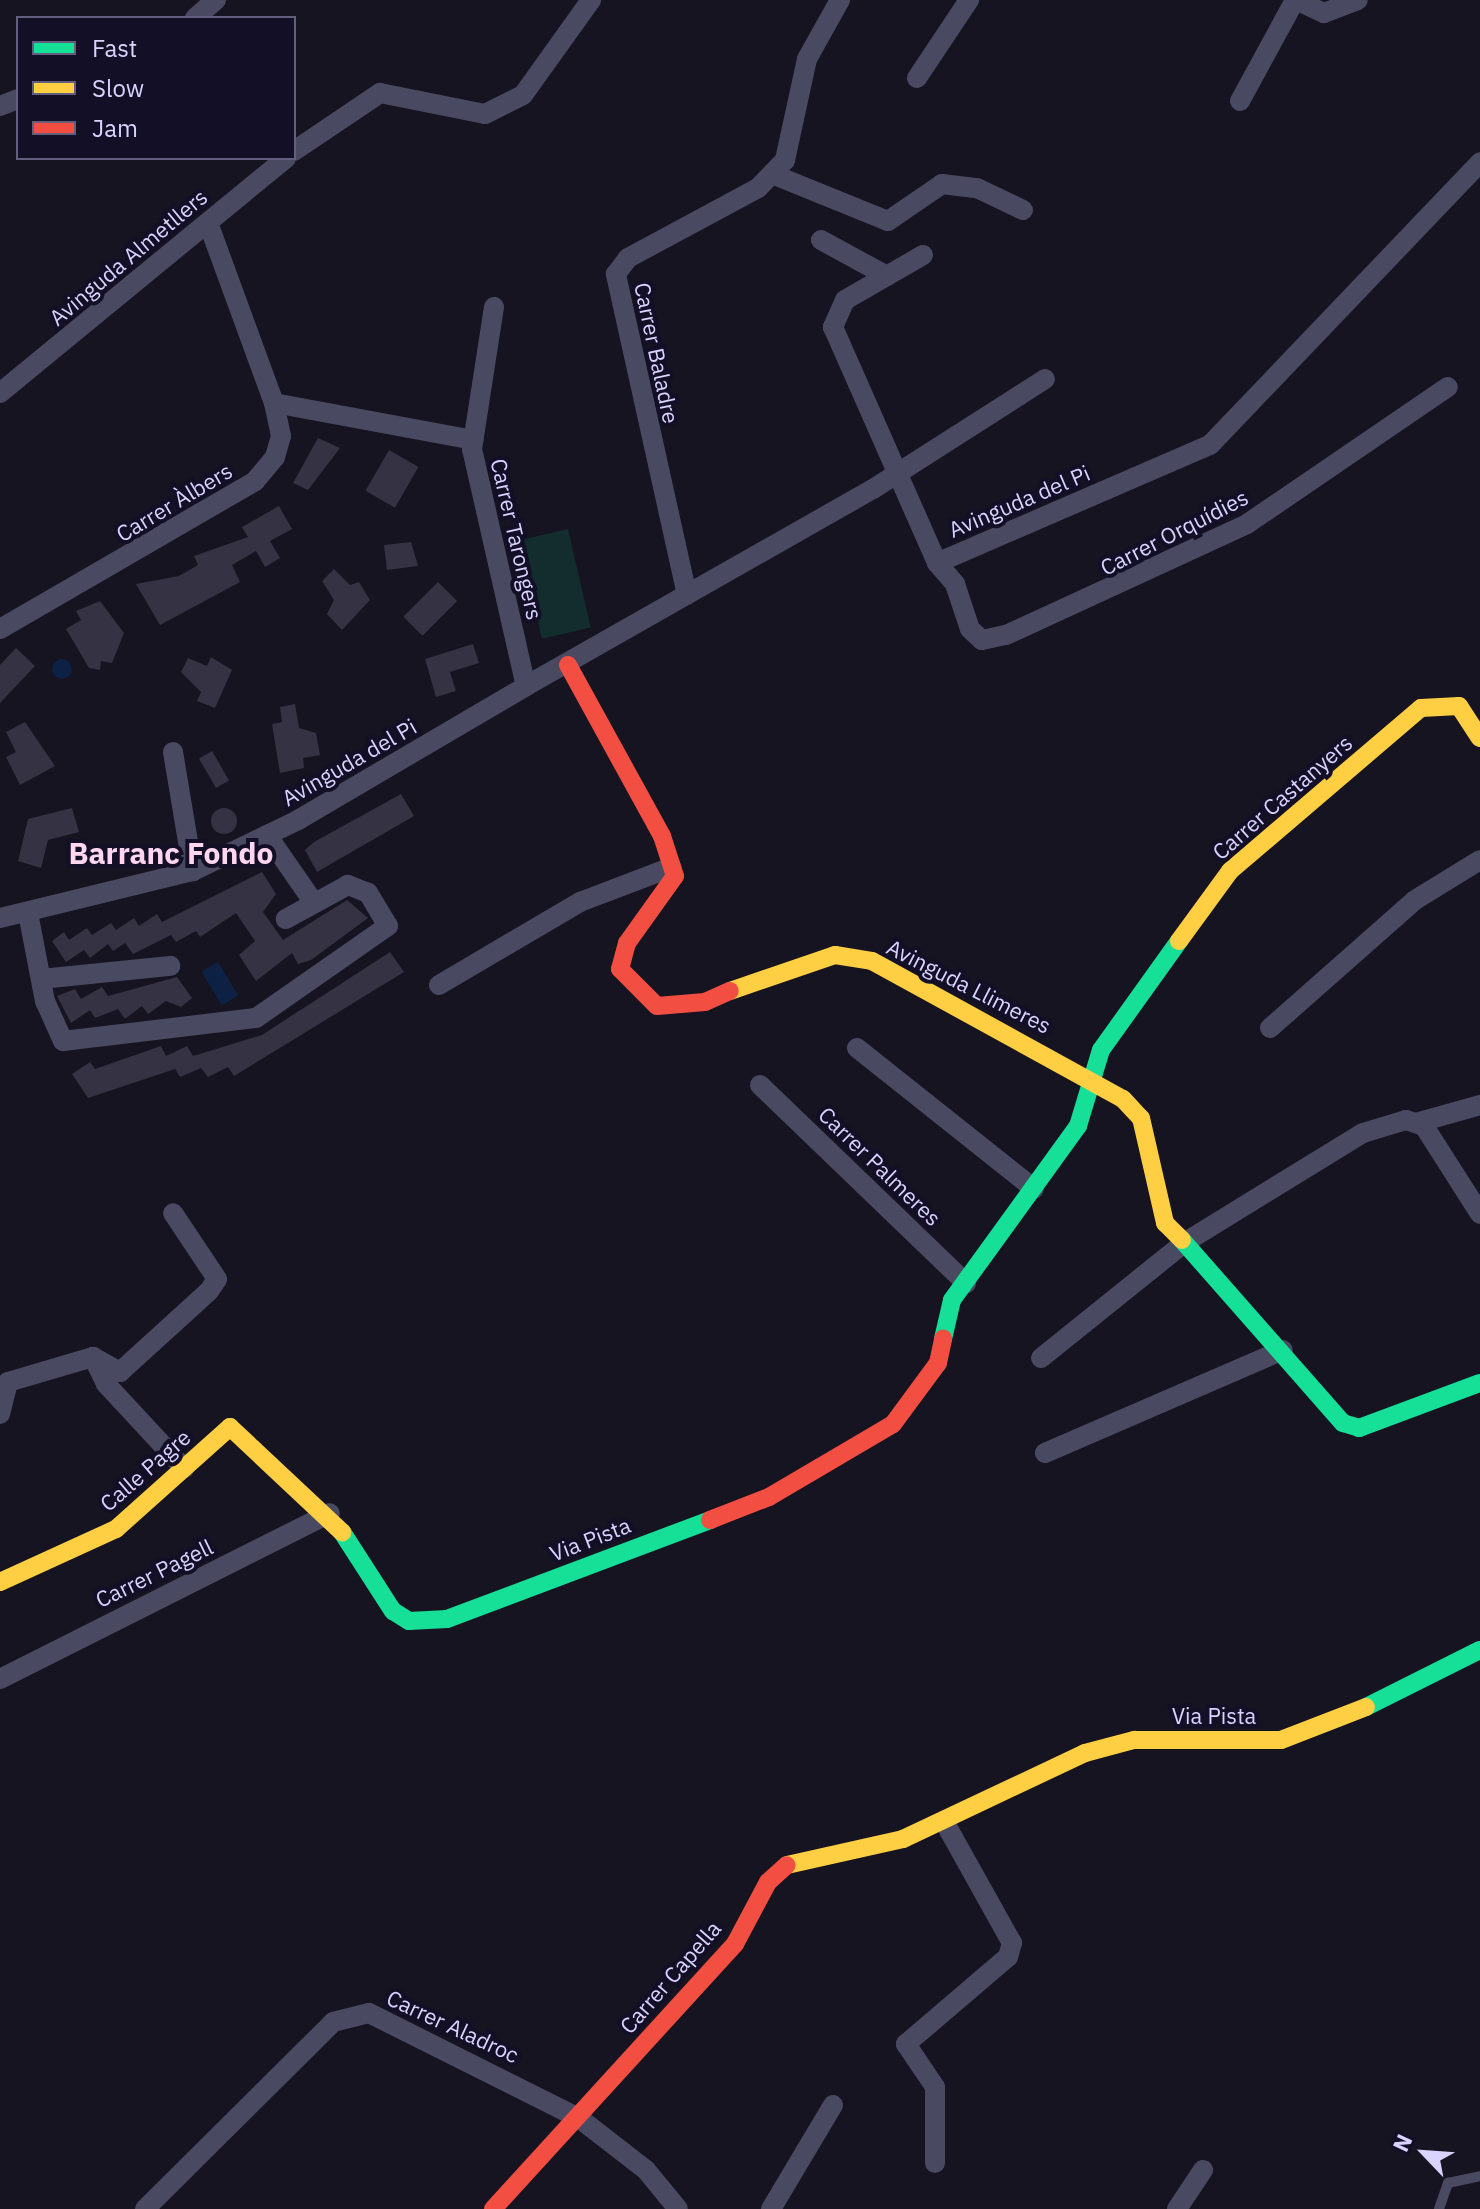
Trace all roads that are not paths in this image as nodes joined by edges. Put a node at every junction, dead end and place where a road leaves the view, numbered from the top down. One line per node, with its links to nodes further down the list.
1 (216, 0): 7 (street)
2 (591, 0): 10 (street)
3 (840, 0): 13 (street)
4 (969, 0): 8 (street)
5 (1295, 0): 6 (street); 9 (street)
6 (1358, 0)
7 (197, 16)
8 (917, 78)
9 (1240, 101)
10 (298, 140)
11 (284, 160): 15 (street, Avinguda Almetllers)
12 (1480, 162): 26 (street, Avinguda del Pi)
13 (778, 167): 14 (street); 27 (street, Carrer Baladre)
14 (1023, 210)
15 (208, 223): 22 (street, Avinguda Almetllers); 23 (street, Carrer Àlbers)
16 (821, 240): 18 (street)
17 (923, 255): 18 (street, Avinguda del Pi)
18 (887, 276): 25 (street, Avinguda del Pi)
19 (494, 307): 24 (street, Carrer Tarongers)
20 (1045, 379): 25 (street)
21 (1448, 387): 26 (street, Carrer Orquídies)
22 (0, 393)
23 (274, 403): 24 (street); 28 (street, Carrer Àlbers)
24 (474, 440): 30 (street, Carrer Tarongers)
25 (896, 474): 26 (street, Avinguda del Pi); 27 (street)
26 (937, 563)
27 (687, 595): 29 (street)
28 (0, 629)
29 (568, 665): 30 (street); 35 (street)
30 (526, 686): 33 (street, Avinguda del Pi)
31 (1480, 738): 46 (street, Carrer Castanyers)
32 (173, 752): 36 (street)
33 (267, 835): 36 (street, Avinguda del Pi); 37 (street)
34 (1480, 860): 44 (street)
35 (672, 867): 43 (street); 46 (street, Avinguda Llimeres)
36 (193, 871): 38 (street, Avinguda del Pi)
37 (314, 903): 40 (street); 42 (street)
38 (28, 913): 39 (street, Avinguda del Pi); 42 (street)
39 (0, 918)
40 (286, 919)
41 (170, 966): 42 (street)
42 (41, 979)
43 (439, 985)
44 (1270, 1028)
45 (857, 1048): 50 (street)
46 (1093, 1077): 50 (street); 53 (street, Avinguda Llimeres)
47 (760, 1085): 54 (street, Carrer Palmeres)
48 (1480, 1105): 49 (street)
49 (1416, 1123): 52 (street); 53 (street)
50 (1034, 1189): 54 (street)
51 (173, 1213): 56 (street)
52 (1480, 1214)
53 (1184, 1243): 55 (street, Avinguda Llimeres); 57 (street)
54 (966, 1283): 63 (street, Via Pista)
55 (1283, 1350): 58 (street, Avinguda Llimeres); 61 (street)
56 (93, 1357): 59 (street); 62 (street)
57 (1041, 1358)
58 (1480, 1383)
59 (0, 1414)
60 (230, 1427): 62 (street, Calle Pagre); 63 (street, Via Pista)
61 (1045, 1453)
62 (184, 1468): 64 (street, Calle Pagre)
63 (330, 1513): 66 (street, Carrer Pagell)
64 (0, 1582)
65 (1480, 1650): 67 (street, Via Pista)
66 (0, 1679)
67 (945, 1823): 69 (street, Carrer Capella); 70 (street)
68 (833, 2105): 76 (street)
69 (579, 2118): 73 (street, Carrer Aladroc); 74 (street, Carrer Capella); 75 (street, Carrer Aladroc)
70 (935, 2163)
71 (1203, 2170): 77 (street)
72 (1480, 2176): 78 (lane)
73 (145, 2209)
74 (493, 2209)
75 (678, 2209)
76 (771, 2209)
77 (1177, 2209)
78 (1439, 2209)

